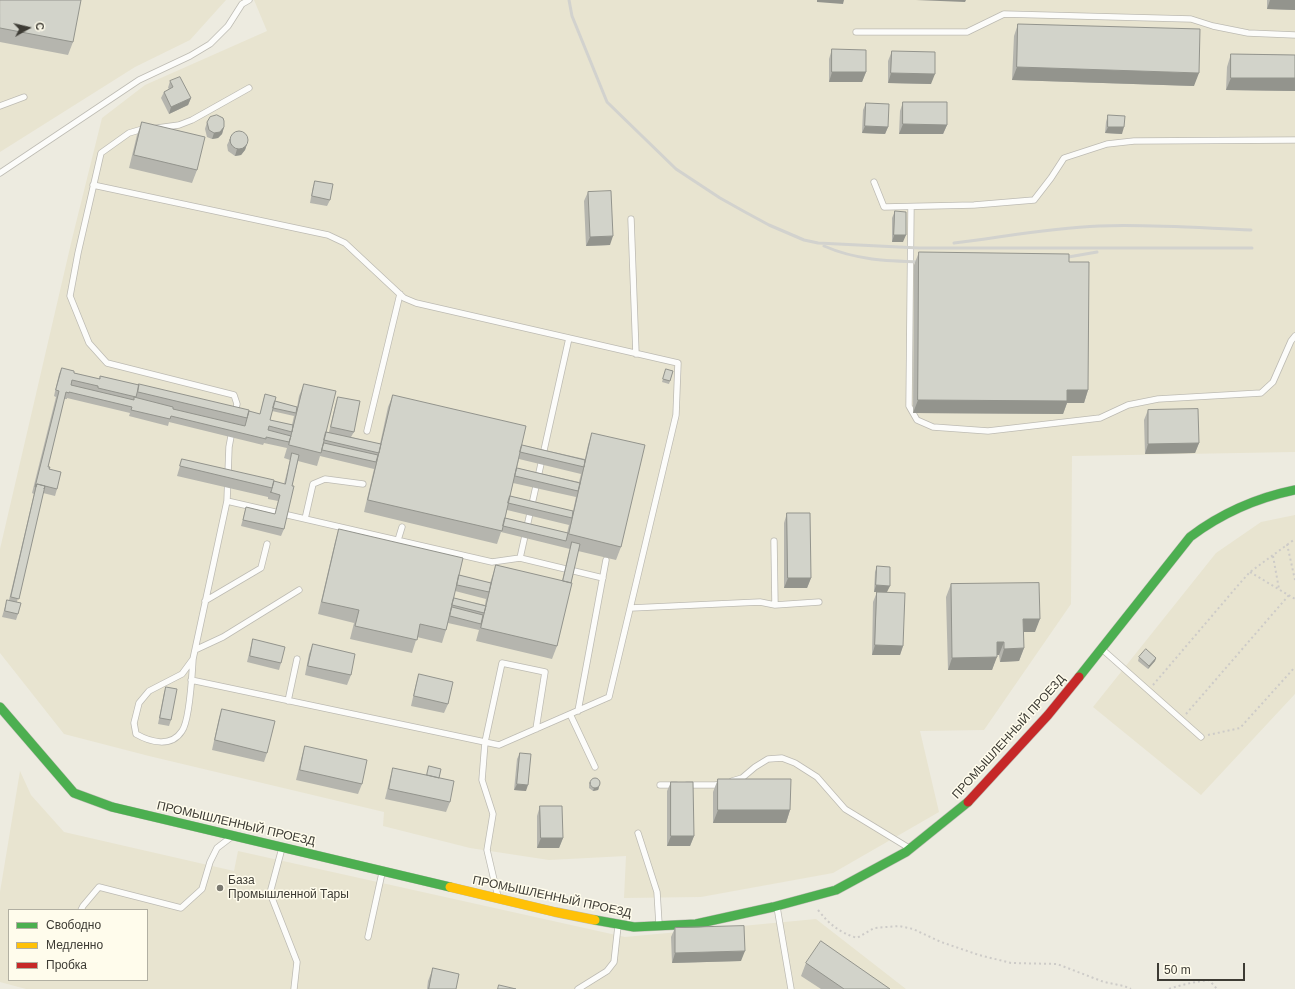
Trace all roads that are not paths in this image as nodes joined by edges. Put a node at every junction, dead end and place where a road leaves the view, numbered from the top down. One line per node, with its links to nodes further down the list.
1 (249, 0): 8 (lane)
2 (856, 32): 3 (lane)
3 (1295, 35)
4 (249, 88): 10 (lane)
5 (24, 97): 6 (lane)
6 (0, 106)
7 (1295, 140): 11 (lane)
8 (0, 173)
9 (874, 182): 11 (lane)
10 (94, 185): 13 (lane); 17 (lane)
11 (911, 206): 14 (lane)
12 (631, 219): 16 (lane)
13 (400, 294): 15 (lane); 19 (lane)
14 (1295, 336)
15 (569, 338): 16 (lane); 28 (lane)
16 (636, 354): 35 (lane)
17 (234, 418)
18 (233, 426): 22 (lane)
19 (367, 431)
20 (362, 484): 23 (lane)
21 (1295, 490): 37 (street, ПРОМЫШЛЕННЫЙ ПРОЕЗД)
22 (227, 501): 23 (lane); 32 (lane)
23 (305, 519): 25 (lane)
24 (402, 527): 25 (lane)
25 (398, 540): 28 (lane)
26 (774, 541): 34 (lane)
27 (267, 544): 32 (lane)
28 (520, 558): 30 (lane)
29 (606, 560): 30 (lane)
30 (603, 578): 43 (lane)
31 (299, 590): 36 (lane)
32 (205, 601): 36 (lane)
33 (819, 602): 34 (lane)
34 (775, 605): 35 (lane)
35 (630, 608): 43 (lane)
36 (195, 650): 38 (lane)
37 (1102, 650): 46 (lane); 53 (street, ПРОМЫШЛЕННЫЙ ПРОЕЗД)
38 (193, 659): 40 (lane); 40 (lane)
39 (297, 659): 41 (lane)
40 (191, 680): 41 (lane)
41 (288, 701): 47 (lane)
42 (0, 707): 51 (street, ПРОМЫШЛЕННЫЙ ПРОЕЗД)
43 (578, 711): 44 (lane)
44 (570, 714): 45 (lane); 48 (lane)
45 (536, 729): 47 (lane); 47 (lane)
46 (1201, 737)
47 (485, 742): 55 (lane)
48 (595, 767)
49 (660, 785): 53 (lane)
50 (638, 833): 59 (lane)
51 (234, 836): 52 (street, ПРОМЫШЛЕННЫЙ ПРОЕЗД); 57 (lane)
52 (282, 847): 54 (street, ПРОМЫШЛЕННЫЙ ПРОЕЗД); 61 (lane)
53 (910, 848): 56 (street, ПРОМЫШЛЕННЫЙ ПРОЕЗД)
54 (383, 871): 55 (street, ПРОМЫШЛЕННЫЙ ПРОЕЗД); 60 (lane)
55 (498, 898): 58 (street, ПРОМЫШЛЕННЫЙ ПРОЕЗД)
56 (777, 906): 59 (street, ПРОМЫШЛЕННЫЙ ПРОЕЗД); 63 (lane)
57 (82, 909)
58 (618, 924): 59 (street, ПРОМЫШЛЕННЫЙ ПРОЕЗД); 62 (lane)
59 (659, 926)
60 (368, 936)
61 (294, 989)
62 (578, 989)
63 (791, 989)

